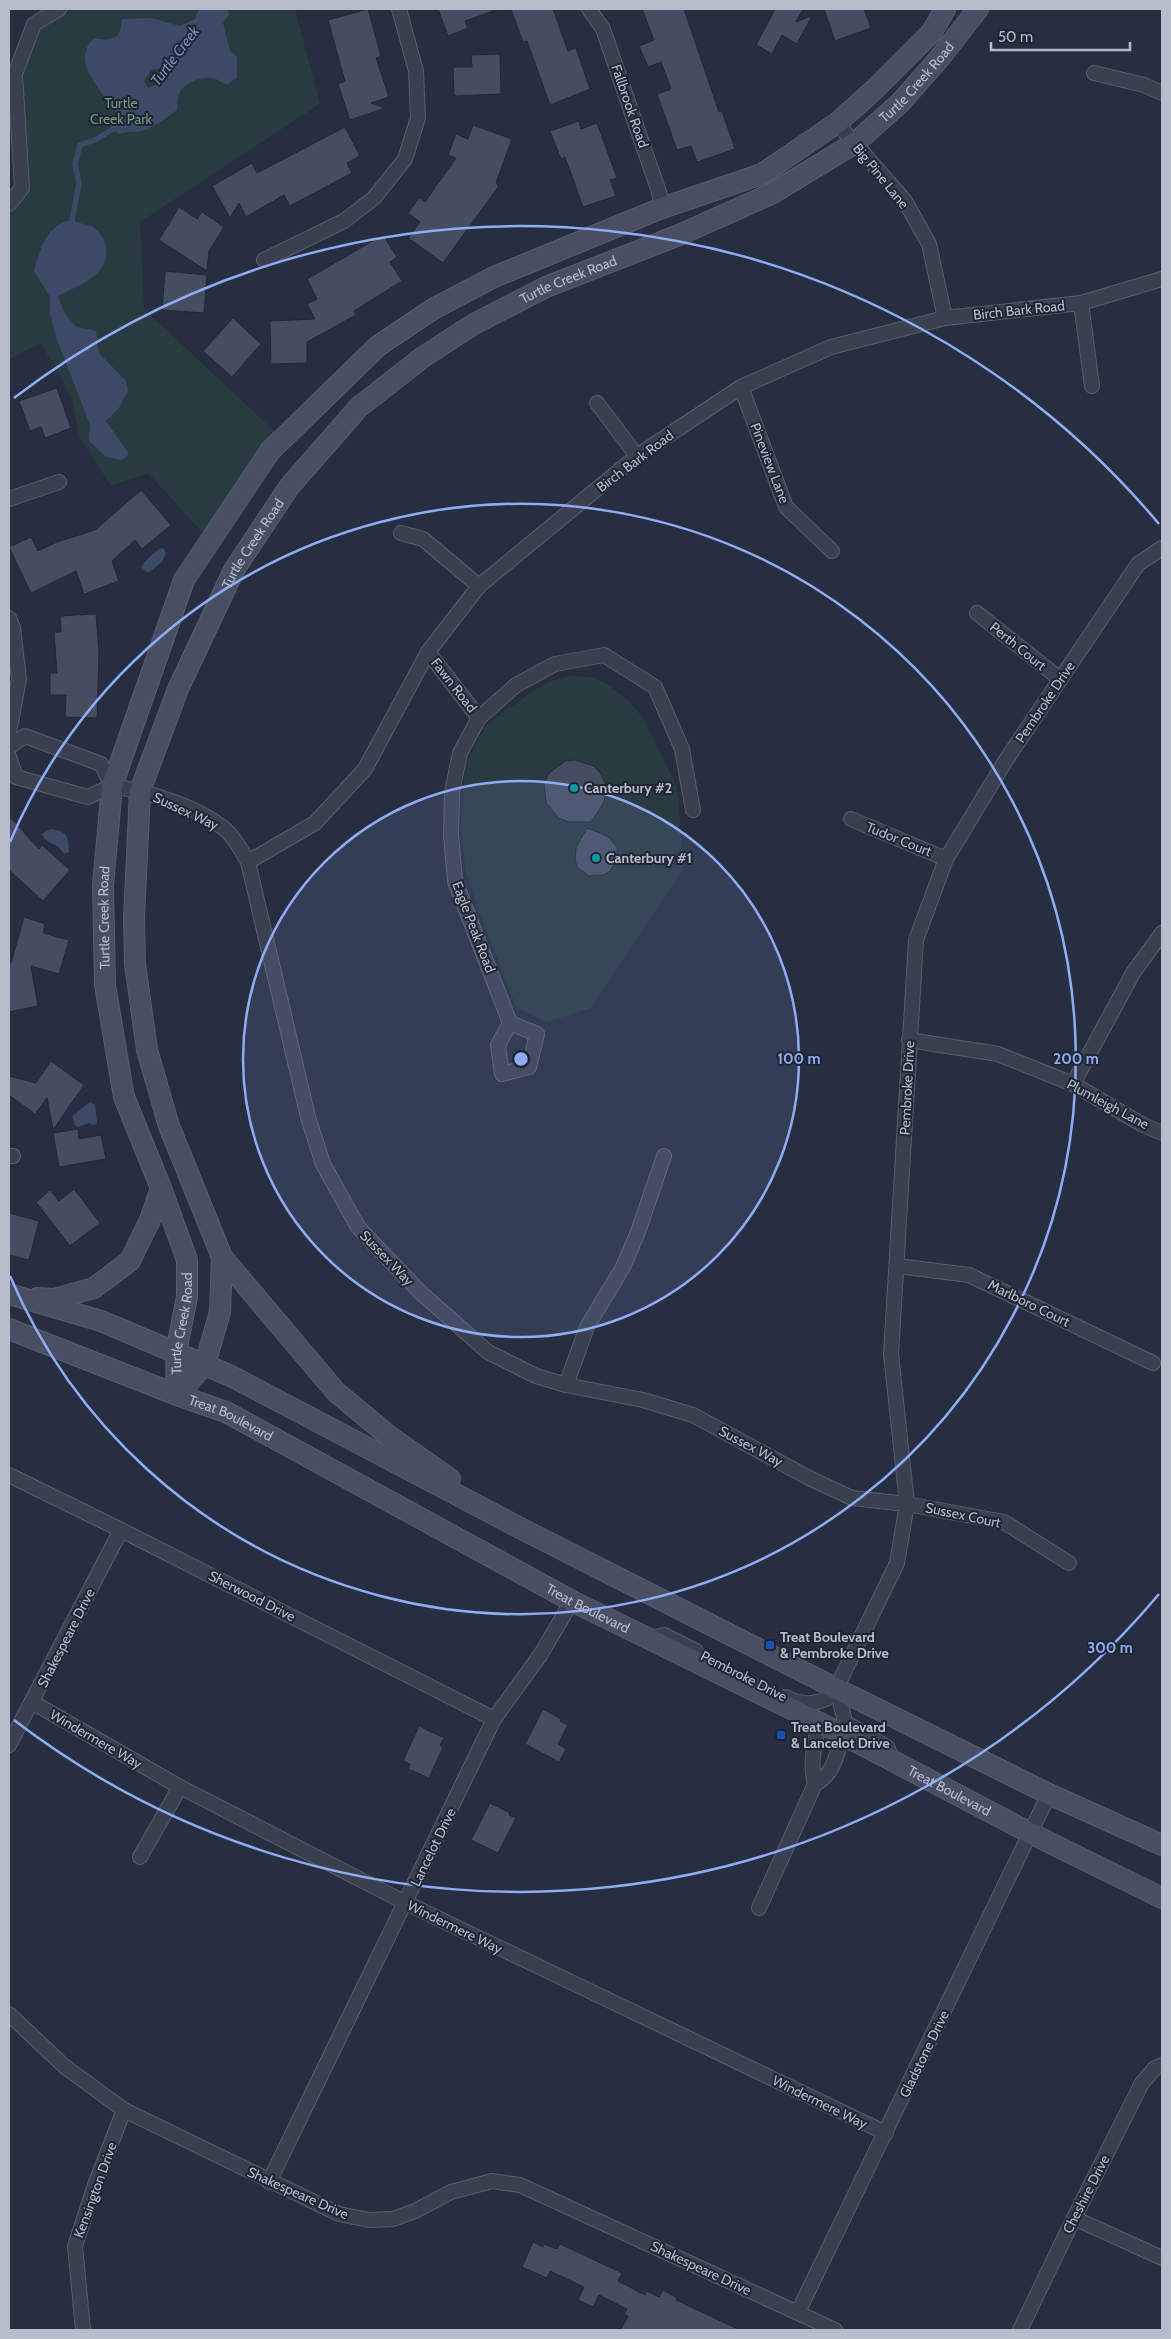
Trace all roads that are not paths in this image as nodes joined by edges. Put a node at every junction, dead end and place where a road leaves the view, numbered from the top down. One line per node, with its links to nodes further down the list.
1 (59, 9): 10 (street)
2 (399, 9): 12 (street)
3 (589, 9): 11 (street, Fallbrook Road)
4 (945, 9): 8 (street, Turtle Creek Road)
5 (978, 9): 9 (street, Turtle Creek Road)
6 (1094, 74): 7 (street)
7 (1162, 93)
8 (837, 123): 9 (street, Big Pine Lane); 11 (street, Turtle Creek Road)
9 (855, 143): 15 (street, Big Pine Lane); 35 (street, Turtle Creek Road)
10 (9, 204)
11 (662, 208): 34 (street, Turtle Creek Road)
12 (264, 260)
13 (1162, 279): 14 (street, Birch Bark Road)
14 (1081, 303): 15 (street, Birch Bark Road); 16 (street)
15 (945, 318): 17 (street, Birch Bark Road)
16 (1092, 386)
17 (741, 387): 19 (street, Birch Bark Road); 24 (street, Pineview Lane)
18 (597, 403): 19 (street)
19 (637, 456): 25 (street, Birch Bark Road)
20 (59, 482): 21 (street)
21 (9, 499)
22 (401, 533): 25 (street)
23 (1162, 548): 29 (street, Pembroke Drive)
24 (832, 551)
25 (479, 586): 28 (street, Birch Bark Road)
26 (977, 612): 29 (street, Perth Court)
27 (9, 618): 31 (street)
28 (428, 652): 30 (street, Fawn Road); 39 (street, Birch Bark Road)
29 (1060, 679): 38 (street, Pembroke Drive)
30 (480, 718): 36 (street, Eagle Peak Road); 41 (street, Eagle Peak Road)
31 (9, 733)
32 (9, 747): 34 (street)
33 (9, 757): 34 (street)
34 (112, 786): 35 (street, Sussex Way); 46 (street, Turtle Creek Road)
35 (140, 791): 39 (street, Sussex Way); 47 (street, Turtle Creek Road)
36 (693, 810)
37 (851, 819): 38 (street, Tudor Court)
38 (946, 858): 42 (street, Pembroke Drive)
39 (248, 862): 54 (street, Sussex Way)
40 (1162, 933): 43 (street)
41 (510, 1023)
42 (909, 1040): 43 (street, Plumleigh Lane); 48 (street, Pembroke Drive)
43 (1073, 1084): 44 (street, Plumleigh Lane)
44 (1162, 1133)
45 (664, 1156): 54 (street)
46 (161, 1188): 49 (street); 51 (street, Turtle Creek Road)
47 (222, 1257): 53 (street, Turtle Creek Road); 58 (street)
48 (897, 1266): 52 (street, Marlboro Court); 57 (street, Pembroke Drive)
49 (16, 1296): 51 (street)
50 (9, 1329): 55 (street, Treat Boulevard)
51 (176, 1352): 53 (street); 55 (street, Turtle Creek Road)
52 (1153, 1363)
53 (205, 1364): 55 (street, Turtle Creek Road); 58 (street)
54 (566, 1385): 57 (street, Sussex Way)
55 (177, 1395): 61 (street, Treat Boulevard)
56 (9, 1475): 59 (street, Sherwood Drive)
57 (907, 1504): 60 (street, Sussex Court); 63 (street, Pembroke Drive)
58 (520, 1528): 63 (street)
59 (122, 1530): 64 (street, Shakespeare Drive); 65 (street, Sherwood Drive)
60 (1069, 1563)
61 (572, 1601): 62 (street, Treat Boulevard); 65 (street, Lancelot Drive)
62 (649, 1640): 63 (street, Pembroke Drive); 66 (street, Treat Boulevard)
63 (837, 1688): 69 (street); 72 (street)
64 (32, 1702): 68 (street, Shakespeare Drive); 71 (street, Windermere Way)
65 (494, 1719): 77 (street, Lancelot Drive)
66 (819, 1722): 67 (street, Treat Boulevard); 70 (street)
67 (843, 1734): 69 (street, Treat Boulevard); 70 (street)
68 (9, 1745)
69 (893, 1761): 73 (street, Treat Boulevard)
70 (815, 1784): 78 (street)
71 (180, 1787): 75 (street); 77 (street, Windermere Way)
72 (1049, 1794): 73 (street, Gladstone Drive); 74 (street)
73 (1030, 1833): 76 (street, Treat Boulevard); 82 (street, Gladstone Drive)
74 (1162, 1845)
75 (140, 1857)
76 (1162, 1898)
77 (406, 1903): 82 (street, Windermere Way); 83 (street, Lancelot Drive)
78 (759, 1908)
79 (9, 2014): 81 (street, Shakespeare Drive)
80 (1162, 2064): 84 (street, Cheshire Drive)
81 (124, 2110): 83 (street, Shakespeare Drive); 87 (street, Kensington Drive)
82 (886, 2133): 86 (street, Gladstone Drive)
83 (269, 2182): 86 (street, Shakespeare Drive)
84 (1074, 2218): 85 (street); 89 (street, Cheshire Drive)
85 (1162, 2258)
86 (798, 2312): 88 (street, Shakespeare Drive)
87 (84, 2330)
88 (835, 2330)
89 (1020, 2330)

